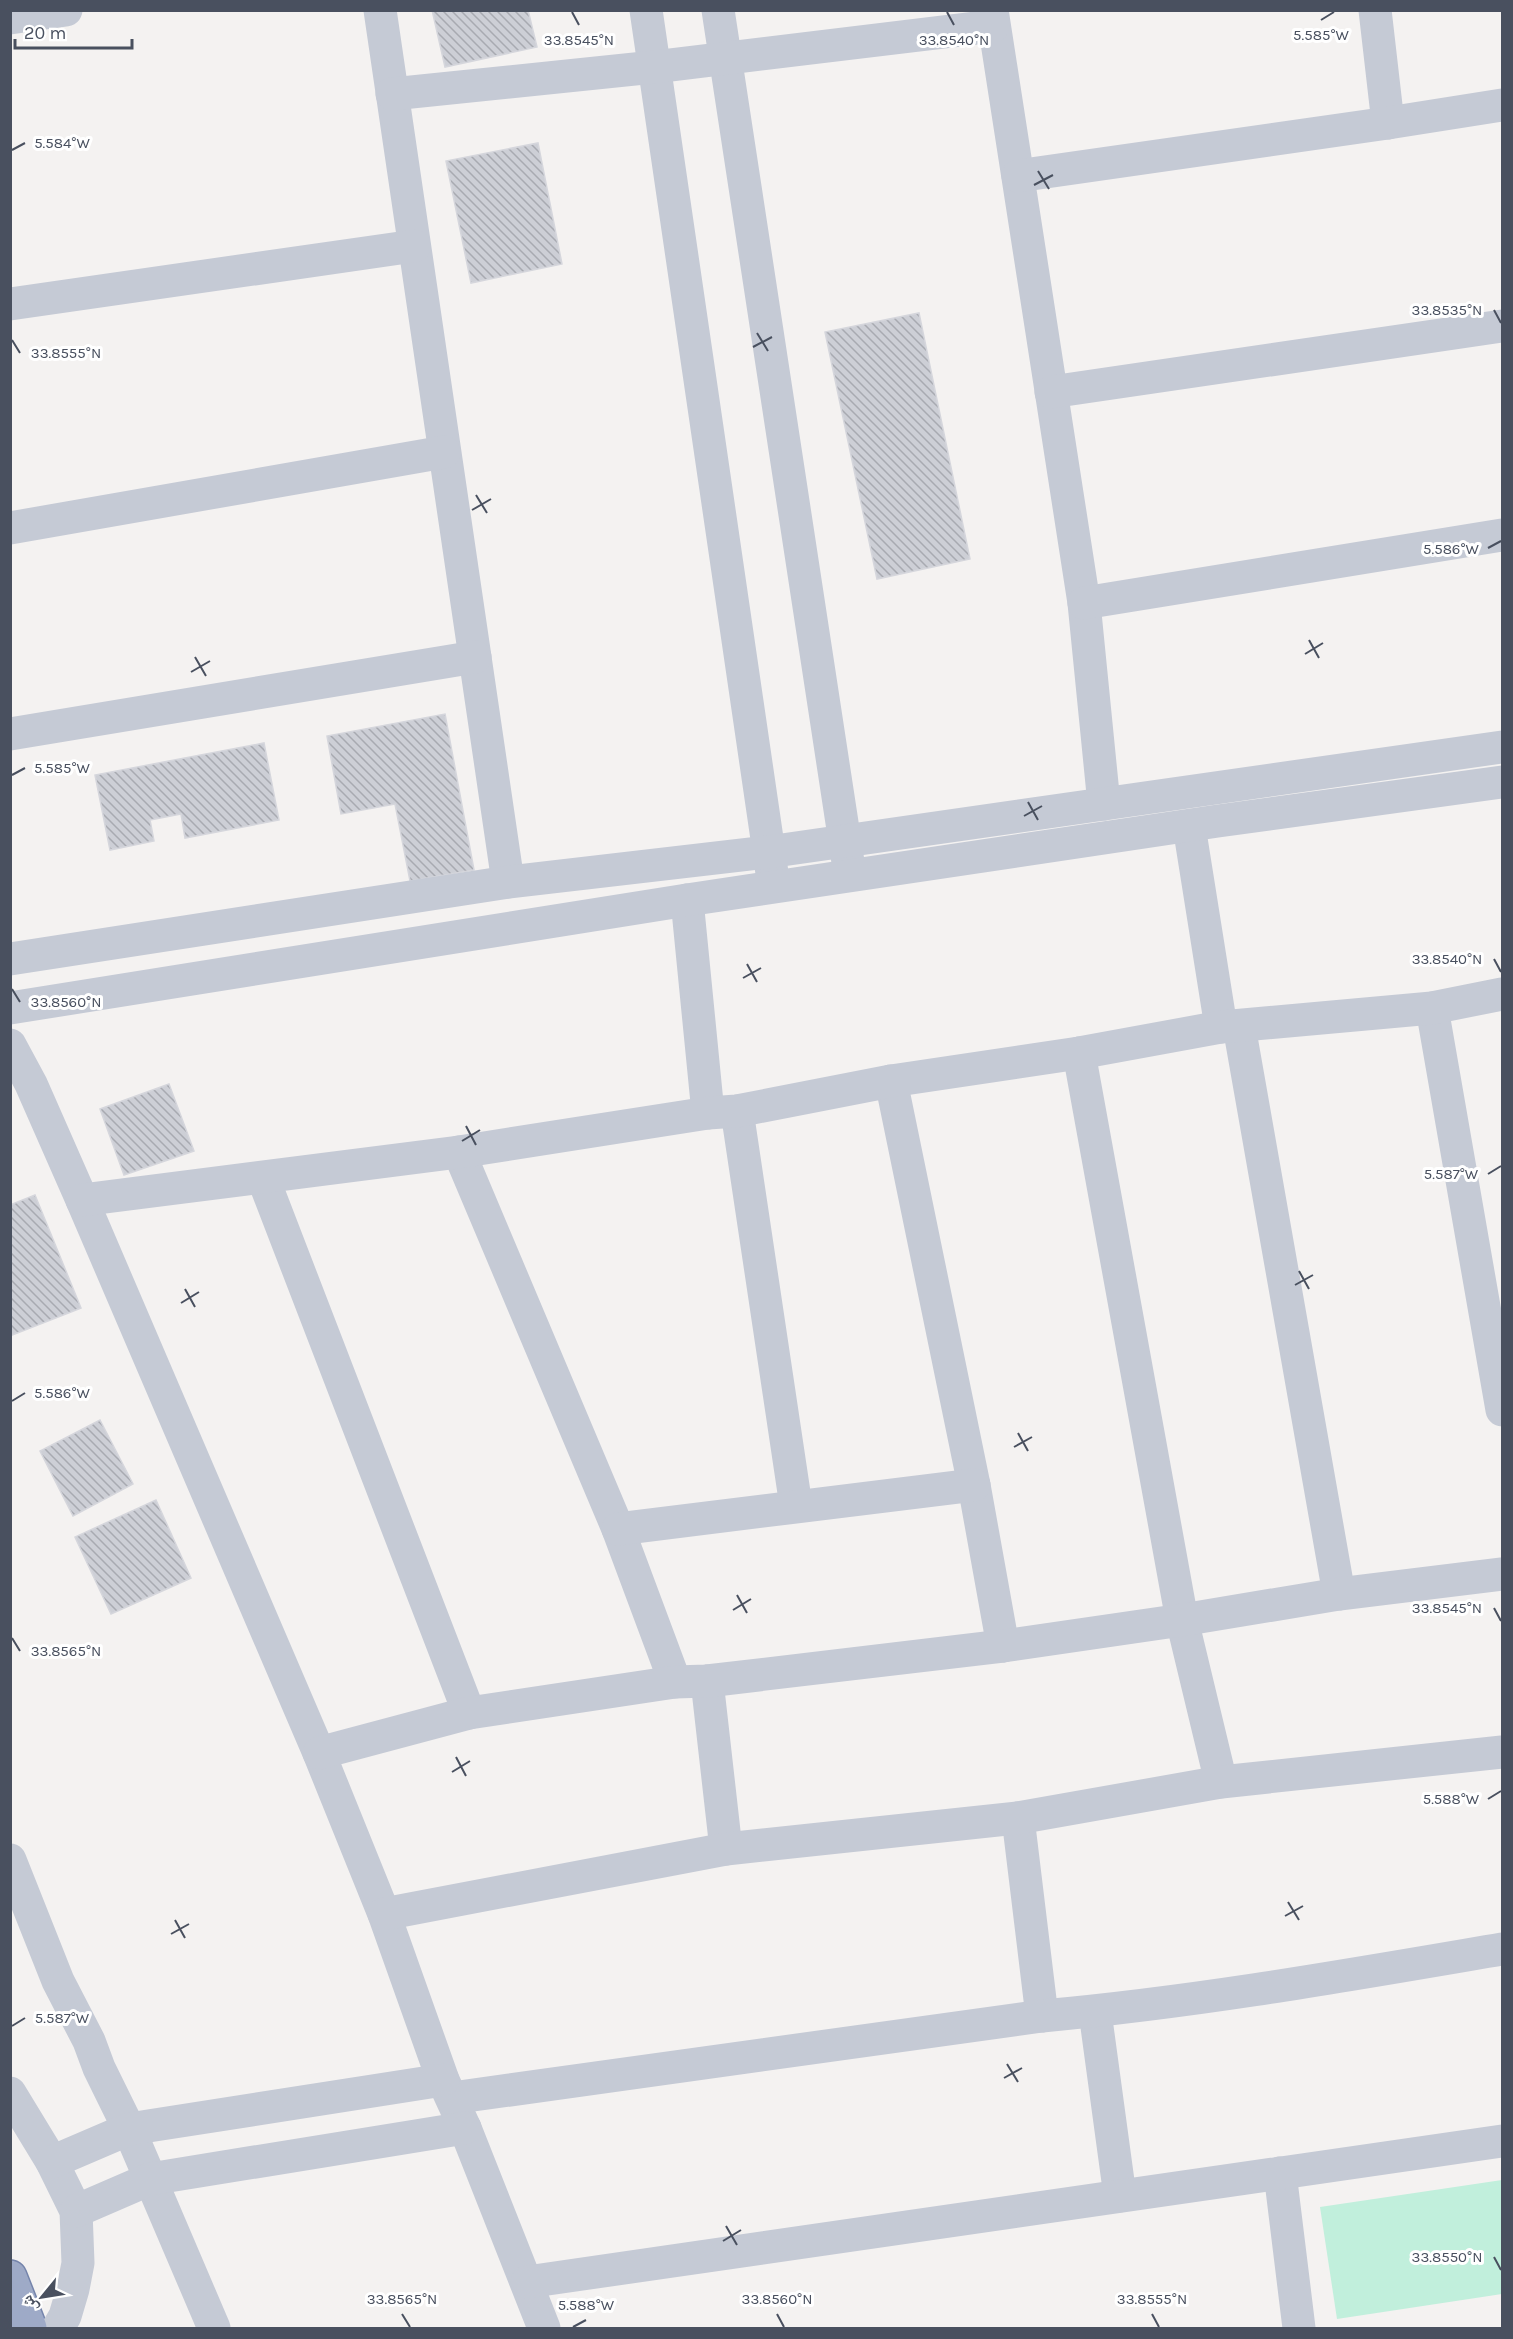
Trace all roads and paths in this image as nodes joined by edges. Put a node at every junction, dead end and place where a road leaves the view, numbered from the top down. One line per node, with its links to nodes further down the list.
1 (66, 10): 6 (street)
2 (380, 10): 10 (street)
3 (646, 10): 9 (street)
4 (717, 10): 8 (street)
5 (1375, 10): 12 (street)
6 (10, 18)
7 (993, 18): 8 (street); 13 (street)
8 (724, 59): 9 (street); 28 (street)
9 (654, 67): 10 (street); 29 (street)
10 (392, 94): 14 (street)
11 (1503, 105): 12 (street)
12 (1389, 123): 13 (street)
13 (1018, 176): 17 (street)
14 (414, 246): 15 (street); 18 (street)
15 (10, 304)
16 (1503, 326): 17 (street)
17 (1051, 392): 21 (street)
18 (444, 452): 19 (street); 22 (street)
19 (10, 528)
20 (1503, 535): 21 (street)
21 (1084, 603): 26 (street)
22 (474, 657): 23 (street); 31 (street)
23 (10, 734)
24 (1503, 747): 26 (street)
25 (1503, 782): 27 (street)
26 (1104, 804): 28 (street)
27 (1189, 826): 30 (street); 38 (street)
28 (843, 842): 29 (street); 30 (street)
29 (768, 852): 31 (street); 32 (street)
30 (850, 876): 32 (street)
31 (508, 882): 34 (street)
32 (775, 887): 33 (street)
33 (687, 900): 36 (street); 42 (street)
34 (10, 959)
35 (1503, 994): 37 (street)
36 (10, 1008)
37 (1432, 1008): 38 (street); 46 (street)
38 (1230, 1027): 40 (street); 51 (street)
39 (10, 1045): 45 (street)
40 (1079, 1053): 41 (street); 52 (street)
41 (891, 1081): 42 (street); 47 (street)
42 (722, 1112): 43 (street); 48 (street)
43 (459, 1152): 44 (street); 49 (street)
44 (262, 1178): 45 (street); 55 (street)
45 (82, 1200): 57 (street)
46 (1503, 1410)
47 (974, 1485): 48 (street); 53 (street)
48 (796, 1506): 49 (street)
49 (618, 1529): 54 (street)
50 (1503, 1574): 51 (street)
51 (1339, 1594): 52 (street)
52 (1182, 1620): 53 (street); 58 (street)
53 (1003, 1646): 54 (street)
54 (691, 1682): 55 (street); 60 (street)
55 (469, 1713): 57 (street)
56 (1503, 1752): 58 (street)
57 (319, 1753): 62 (street)
58 (1221, 1782): 59 (street)
59 (1018, 1818): 60 (street); 65 (street)
60 (726, 1849): 62 (street)
61 (10, 1860): 69 (street)
62 (384, 1914): 66 (street)
63 (1503, 1949): 64 (street)
64 (1095, 2012): 65 (street); 74 (street)
65 (1042, 2016): 66 (street)
66 (447, 2089): 68 (street); 69 (street)
67 (10, 2093): 71 (street)
68 (465, 2128): 73 (street); 77 (street)
69 (129, 2129): 71 (street); 73 (street)
70 (1503, 2141): 72 (street)
71 (52, 2162): 75 (street)
72 (1280, 2173): 74 (street); 82 (street)
73 (150, 2179): 75 (street); 80 (street)
74 (1120, 2196): 77 (street)
75 (76, 2211): 79 (street)
76 (10, 2277): 78 (highway)
77 (527, 2282): 81 (street)
78 (30, 2328)
79 (58, 2328)
80 (214, 2328)
81 (544, 2328)
82 (1299, 2328)

